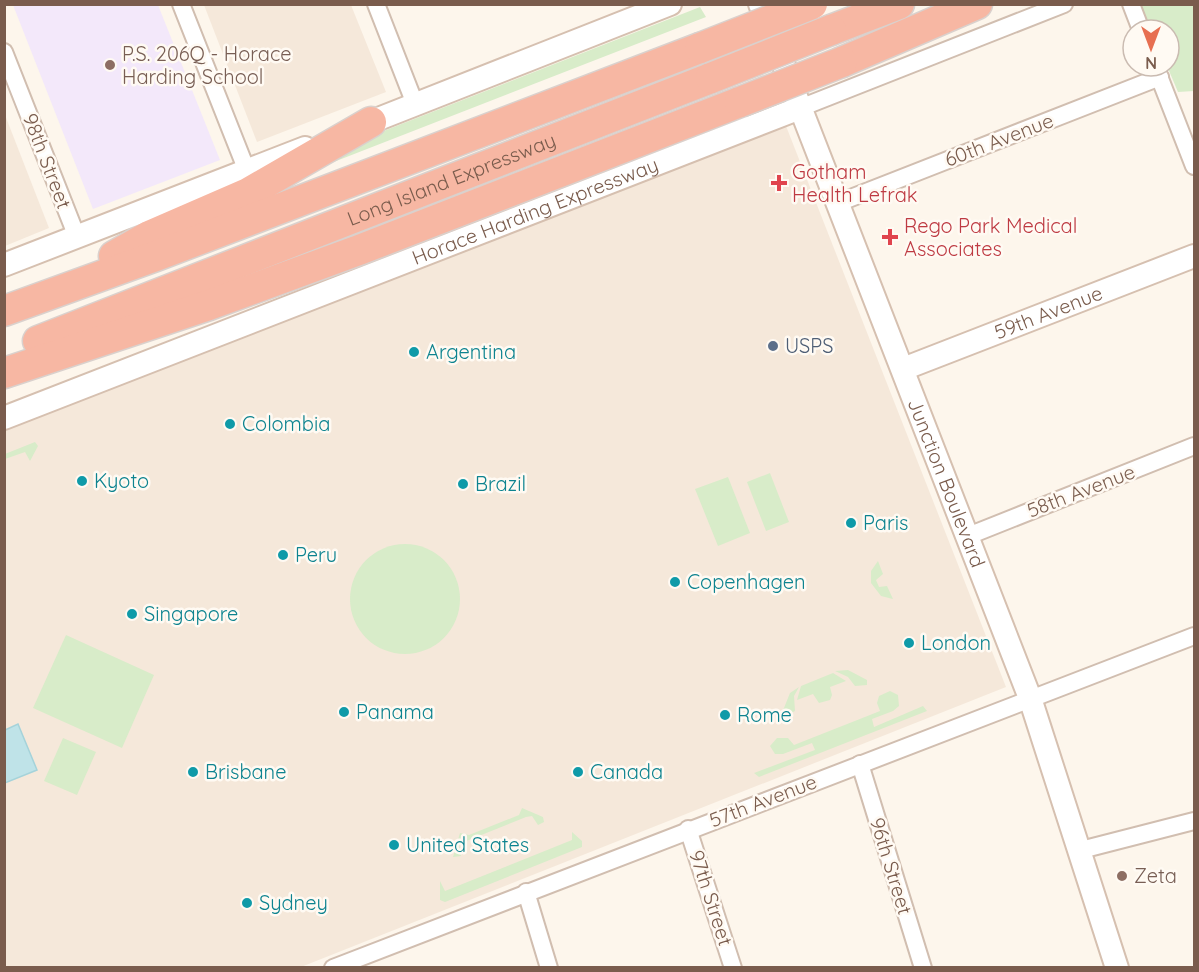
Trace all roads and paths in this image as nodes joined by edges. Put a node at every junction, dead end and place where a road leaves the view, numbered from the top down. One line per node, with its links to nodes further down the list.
1 (181, 4): 18 (street)
2 (376, 4): 14 (street)
3 (670, 4): 14 (main road)
4 (760, 4): 15 (main road, Junction Boulevard)
5 (812, 4): 24 (highway, Long Island Expressway, bridge)
6 (898, 4): 26 (highway, Long Island Expressway, bridge)
7 (977, 4): 10 (highway)
8 (999, 4): 10 (highway)
9 (1064, 4): 15 (street, Horace Harding Expressway)
10 (896, 40): 21 (highway, bridge)
11 (4, 52): 20 (street, 98th Street)
12 (1143, 78): 19 (street, 60th Avenue)
13 (1160, 78): 17 (street)
14 (415, 104): 16 (main road)
15 (800, 108): 19 (main road, Junction Boulevard); 30 (main road, Horace Harding Expressway)
16 (371, 122): 18 (main road); 24 (highway)
17 (1194, 166)
18 (247, 171): 20 (main road)
19 (838, 203): 27 (main road, Junction Boulevard)
20 (77, 237): 23 (main road)
21 (359, 250): 28 (highway); 29 (highway)
22 (1194, 256): 27 (main road, 59th Avenue)
23 (4, 266)
24 (51, 292): 25 (highway, Long Island Expressway)
25 (4, 310)
26 (4, 355)
27 (903, 369): 32 (main road, Junction Boulevard)
28 (4, 373)
29 (4, 394)
30 (4, 418)
31 (1194, 446): 32 (street, 58th Avenue)
32 (968, 536): 34 (main road, Junction Boulevard)
33 (1194, 636): 34 (street, 57th Avenue)
34 (1030, 698): 35 (street, 57th Avenue); 38 (main road, Junction Boulevard)
35 (860, 764): 37 (street, 57th Avenue); 44 (street, 96th Street)
36 (1194, 821): 38 (street)
37 (688, 830): 39 (street, 57th Avenue); 43 (street, 97th Street)
38 (1081, 850): 45 (main road, Junction Boulevard)
39 (526, 892): 40 (street, 57th Avenue); 42 (street)
40 (356, 963): 41 (street, 57th Avenue)
41 (333, 968)
42 (549, 968)
43 (733, 968)
44 (923, 968)
45 (1117, 968)

